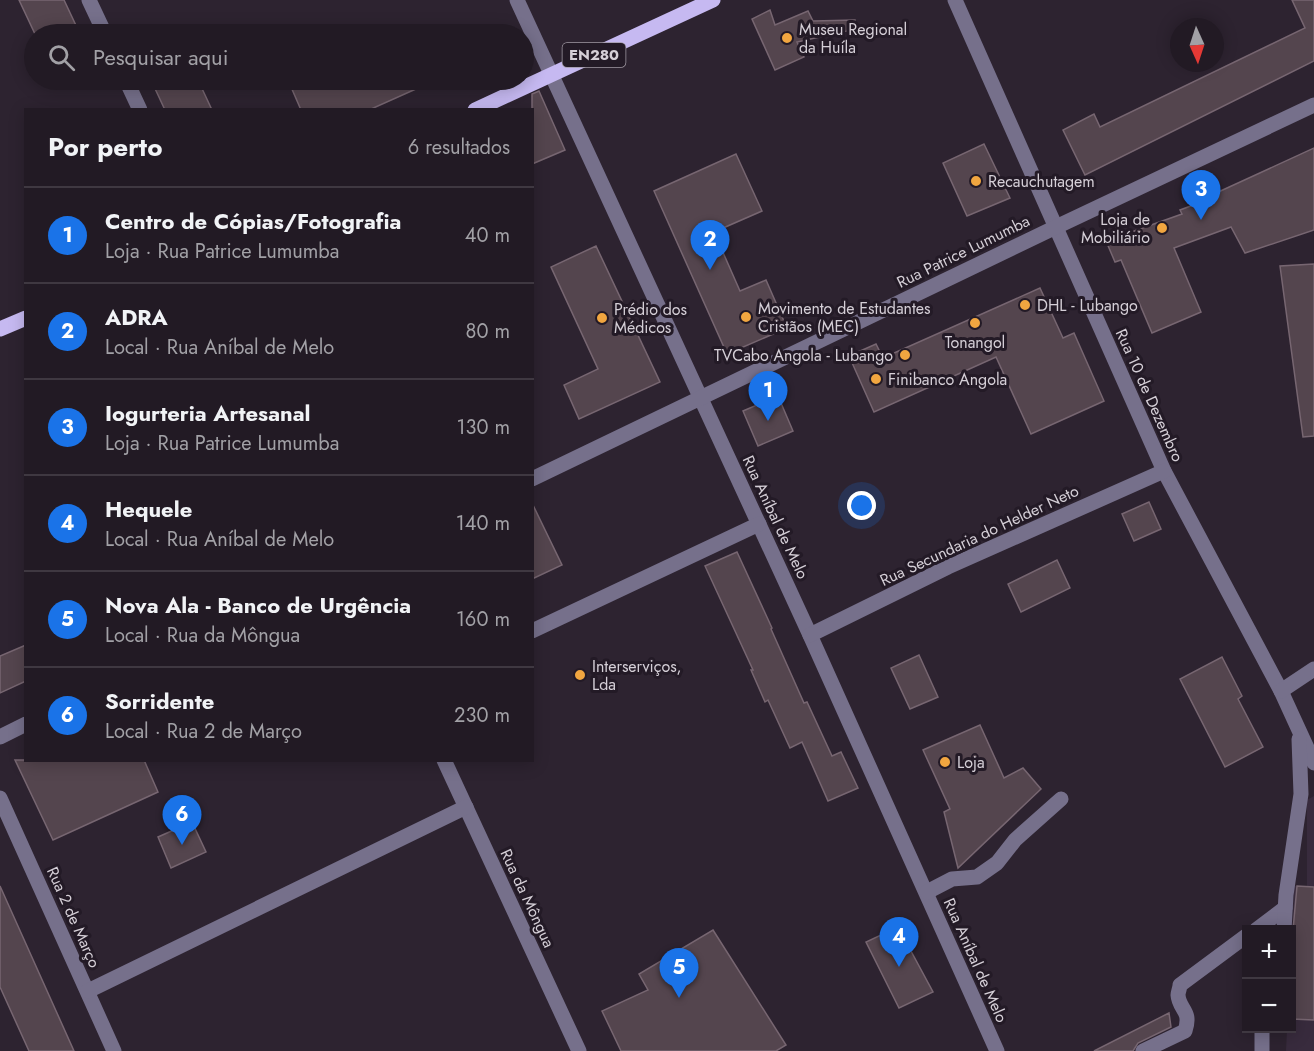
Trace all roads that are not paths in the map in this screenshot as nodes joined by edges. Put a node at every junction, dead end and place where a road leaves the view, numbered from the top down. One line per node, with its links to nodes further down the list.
1 (89, 0): 5 (street)
2 (517, 0): 6 (street, Rua Aníbal de Melo)
3 (713, 0): 8 (main road, EN280)
4 (955, 0): 15 (street, Rua 10 de Dezembro)
5 (100, 24)
6 (528, 24)
7 (534, 37): 8 (street, Rua Aníbal de Melo)
8 (551, 74): 9 (main road, EN280); 18 (street, Rua Aníbal de Melo)
9 (534, 82)
10 (131, 90): 13 (street)
11 (517, 90): 14 (main road, EN280)
12 (1314, 105): 15 (street, Rua Patrice Lumumba)
13 (139, 108)
14 (479, 108)
15 (1056, 227): 18 (street, Rua Patrice Lumumba); 19 (street, Rua 10 de Dezembro)
16 (24, 319): 17 (main road)
17 (0, 329)
18 (701, 397): 20 (street, Rua Patrice Lumumba); 21 (street, Rua Aníbal de Melo)
19 (1164, 471): 23 (street, Rua Secundaria do Helder Neto); 25 (street, Rua 10 de Dezembro)
20 (534, 478)
21 (759, 524): 22 (street); 23 (street, Rua Aníbal de Melo)
22 (534, 630)
23 (810, 634): 34 (street, Rua Aníbal de Melo)
24 (1314, 669): 25 (street)
25 (1281, 691): 27 (street, Rua 10 de Dezembro)
26 (24, 725): 28 (street)
27 (1299, 730): 30 (street, Rua 10 de Dezembro); 35 (street)
28 (0, 736)
29 (445, 762): 33 (street, Rua da Môngua)
30 (1314, 764)
31 (0, 798): 39 (street, Rua 2 de Março)
32 (1061, 799): 34 (street)
33 (466, 807): 39 (street); 42 (street, Rua da Môngua)
34 (927, 892): 43 (street, Rua Aníbal de Melo)
35 (1285, 908): 36 (street); 37 (street)
36 (1263, 925)
37 (1284, 925)
38 (1242, 939): 44 (street)
39 (87, 991): 41 (street, Rua 2 de Março)
40 (1262, 1033): 45 (street)
41 (114, 1051)
42 (579, 1051)
43 (997, 1051)
44 (1143, 1051)
45 (1263, 1051)

